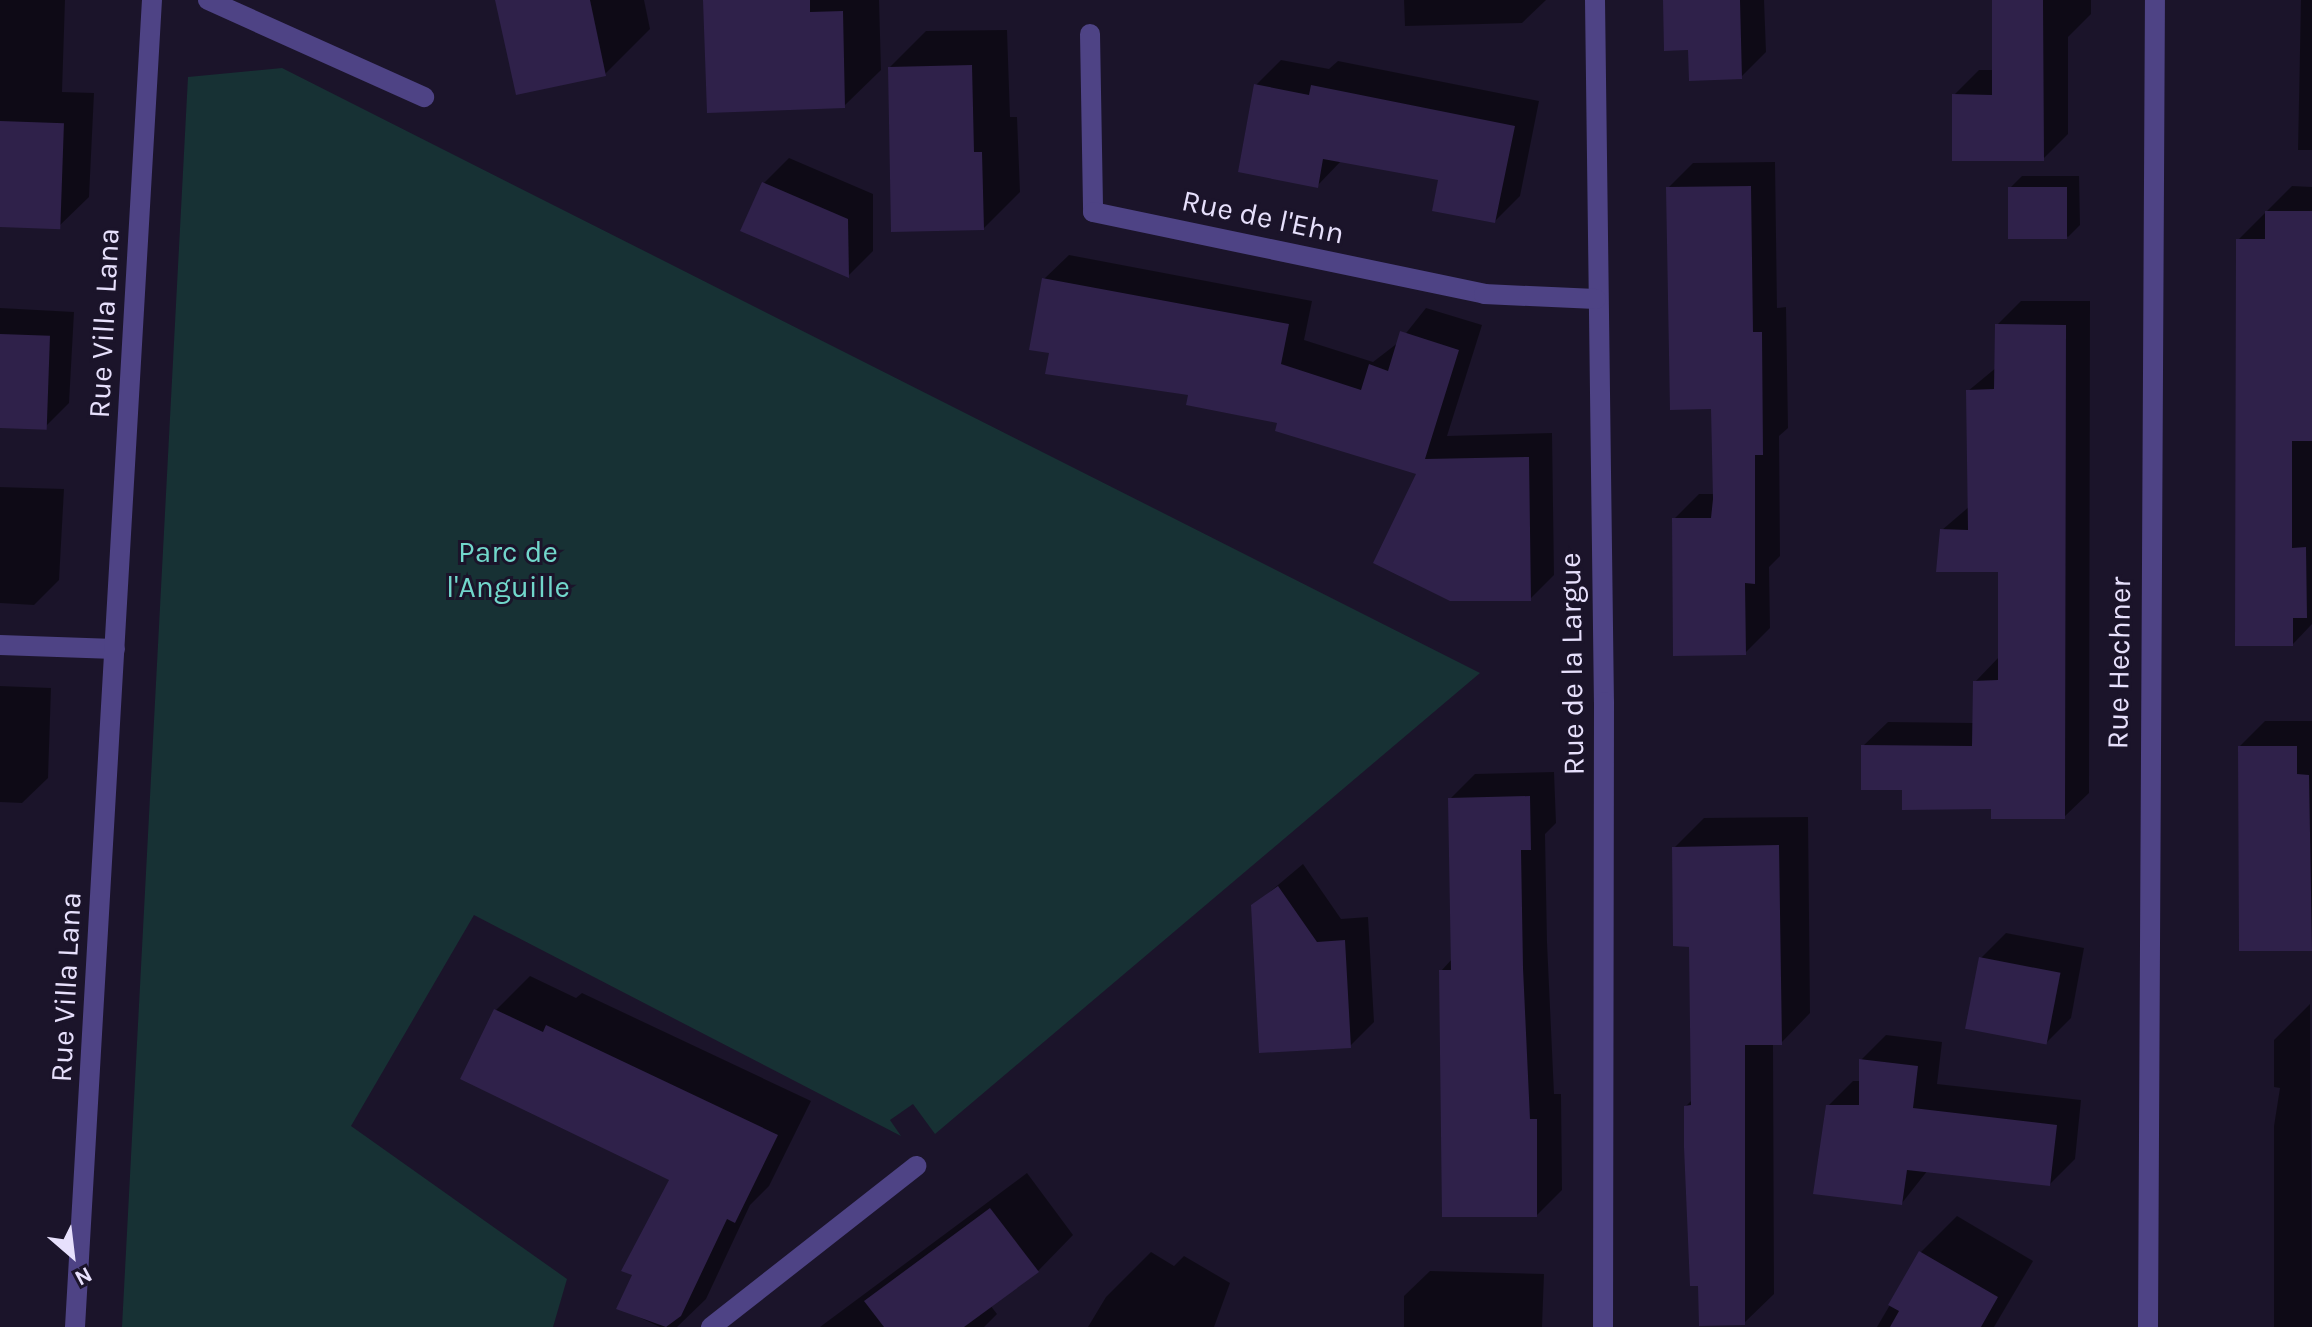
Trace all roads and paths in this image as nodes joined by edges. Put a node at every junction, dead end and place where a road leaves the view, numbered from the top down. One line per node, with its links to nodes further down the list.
1 (152, 0): 9 (street, Rue Villa Lana)
2 (208, 0): 6 (street)
3 (1595, 0): 7 (street, Rue de la Largue)
4 (2155, 0): 14 (street, Rue Hechner)
5 (1090, 34): 7 (street, Rue de l'Ehn)
6 (424, 97)
7 (1596, 299): 13 (street, Rue de la Largue)
8 (0, 645): 9 (street)
9 (115, 649): 11 (street, Rue Villa Lana)
10 (916, 1166): 12 (street)
11 (75, 1327)
12 (711, 1327)
13 (1603, 1327)
14 (2148, 1327)

